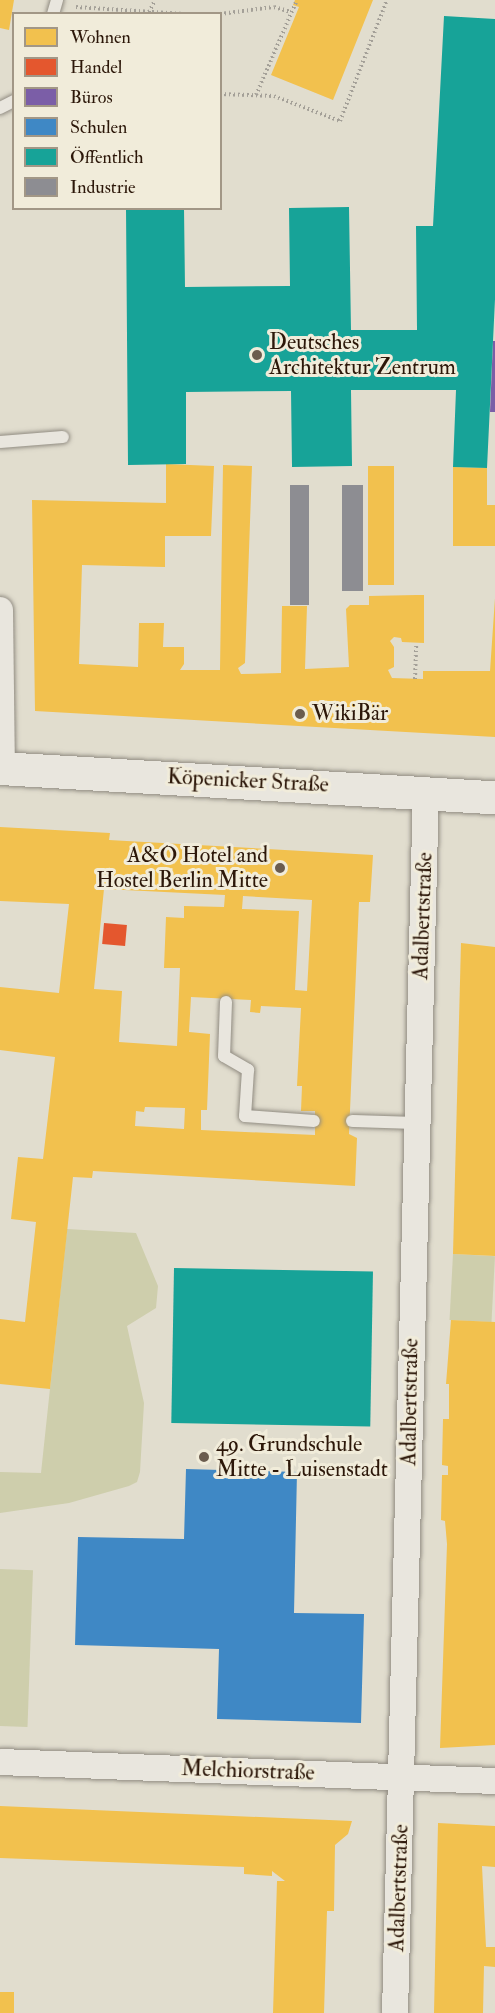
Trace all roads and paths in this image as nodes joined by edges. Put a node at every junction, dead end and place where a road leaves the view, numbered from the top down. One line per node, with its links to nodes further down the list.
1 (155, 0): 5 (path)
2 (297, 0): 6 (path)
3 (387, 0): 9 (path)
4 (55, 7): 5 (path)
5 (149, 12)
6 (291, 12): 7 (path); 9 (path)
7 (222, 14)
8 (222, 94): 9 (path)
9 (256, 95)
10 (63, 437): 11 (lane)
11 (0, 442)
12 (0, 610): 15 (street)
13 (416, 643): 14 (path)
14 (415, 679)
15 (1, 768): 16 (main road, Köpenicker Straße)
16 (426, 792): 17 (main road, Köpenicker Straße); 21 (street, Adalbertstraße)
17 (495, 797)
18 (226, 1002): 19 (lane)
19 (314, 1121)
20 (352, 1121): 21 (lane)
21 (417, 1123): 23 (street, Adalbertstraße)
22 (0, 1762): 23 (street, Melchiorstraße)
23 (403, 1778): 24 (street, Melchiorstraße); 25 (street, Adalbertstraße)
24 (495, 1781)
25 (395, 2013)

